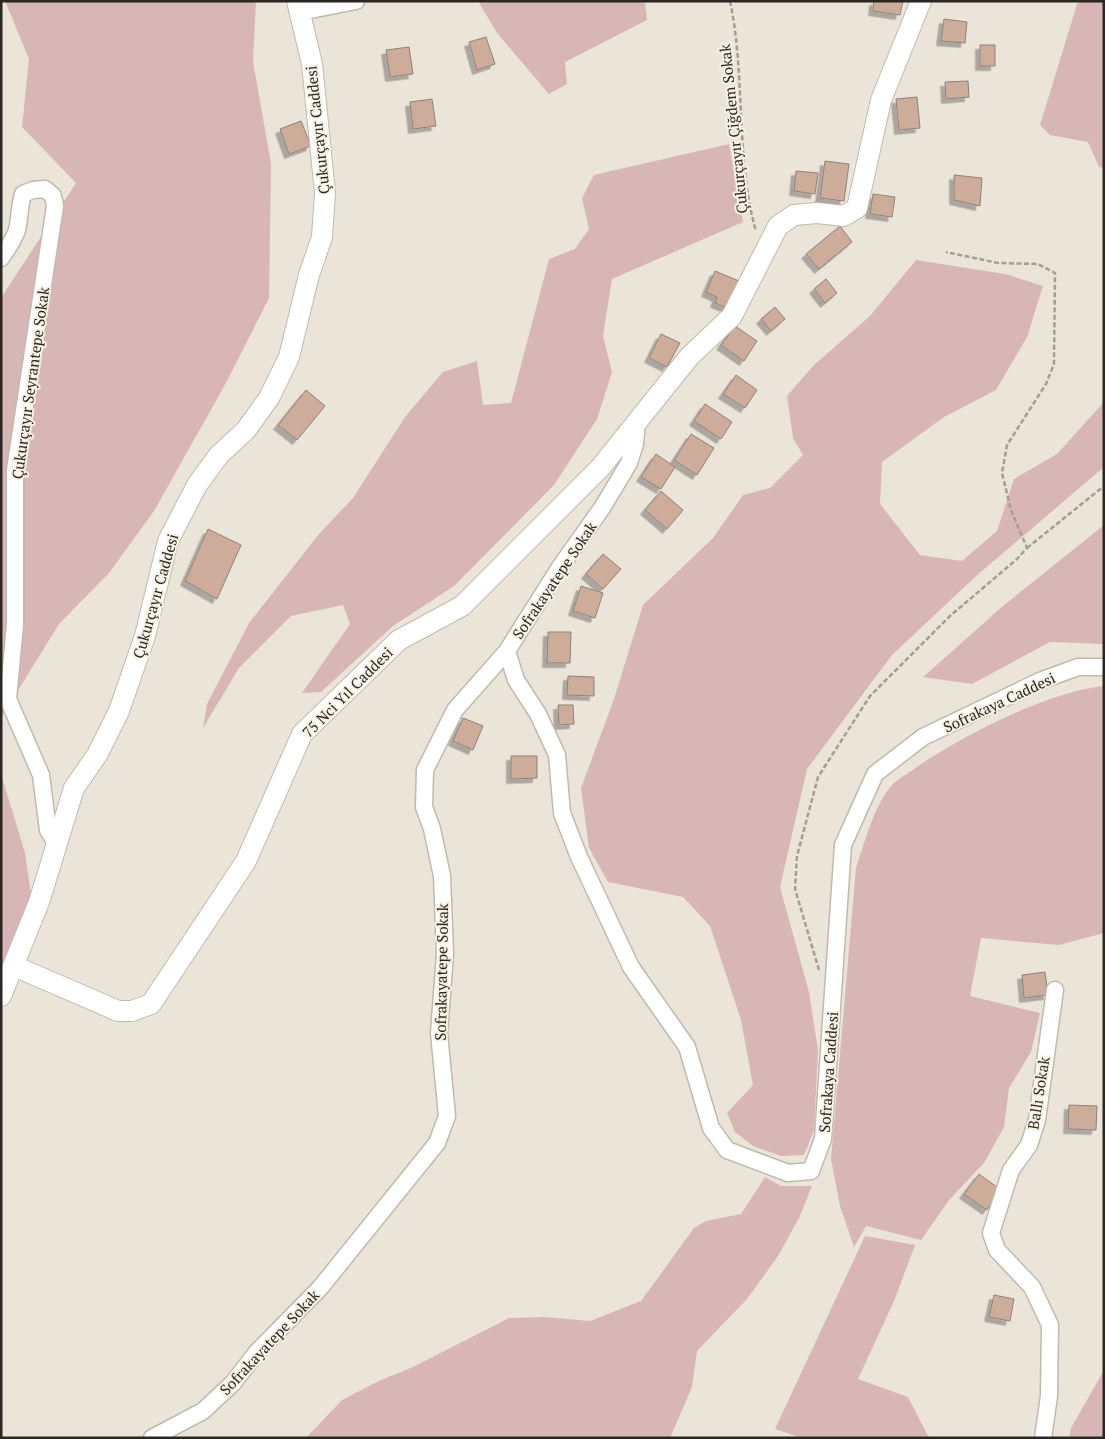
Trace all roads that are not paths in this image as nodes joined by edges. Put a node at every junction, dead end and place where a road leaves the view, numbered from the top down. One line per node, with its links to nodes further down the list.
1 (356, 1): 3 (street)
2 (921, 1): 5 (street, 75 Nci Yıl Caddesi)
3 (299, 7): 8 (street, Çukurçayır Caddesi)
4 (1, 258): 8 (street, Çukurçayır Seyrantepe Sokak)
5 (637, 422): 6 (street, Sofrakayatepe Sokak); 9 (street, 75 Nci Yıl Caddesi)
6 (507, 652): 7 (street, Sofrakaya Caddesi); 12 (street, Sofrakayatepe Sokak)
7 (1104, 667)
8 (56, 843): 9 (street, Çukurçayır Caddesi)
9 (14, 966): 11 (street, Çukurçayır Caddesi)
10 (1055, 990): 13 (street, Ballı Sokak)
11 (1, 996)
12 (152, 1438)
13 (1043, 1438)

